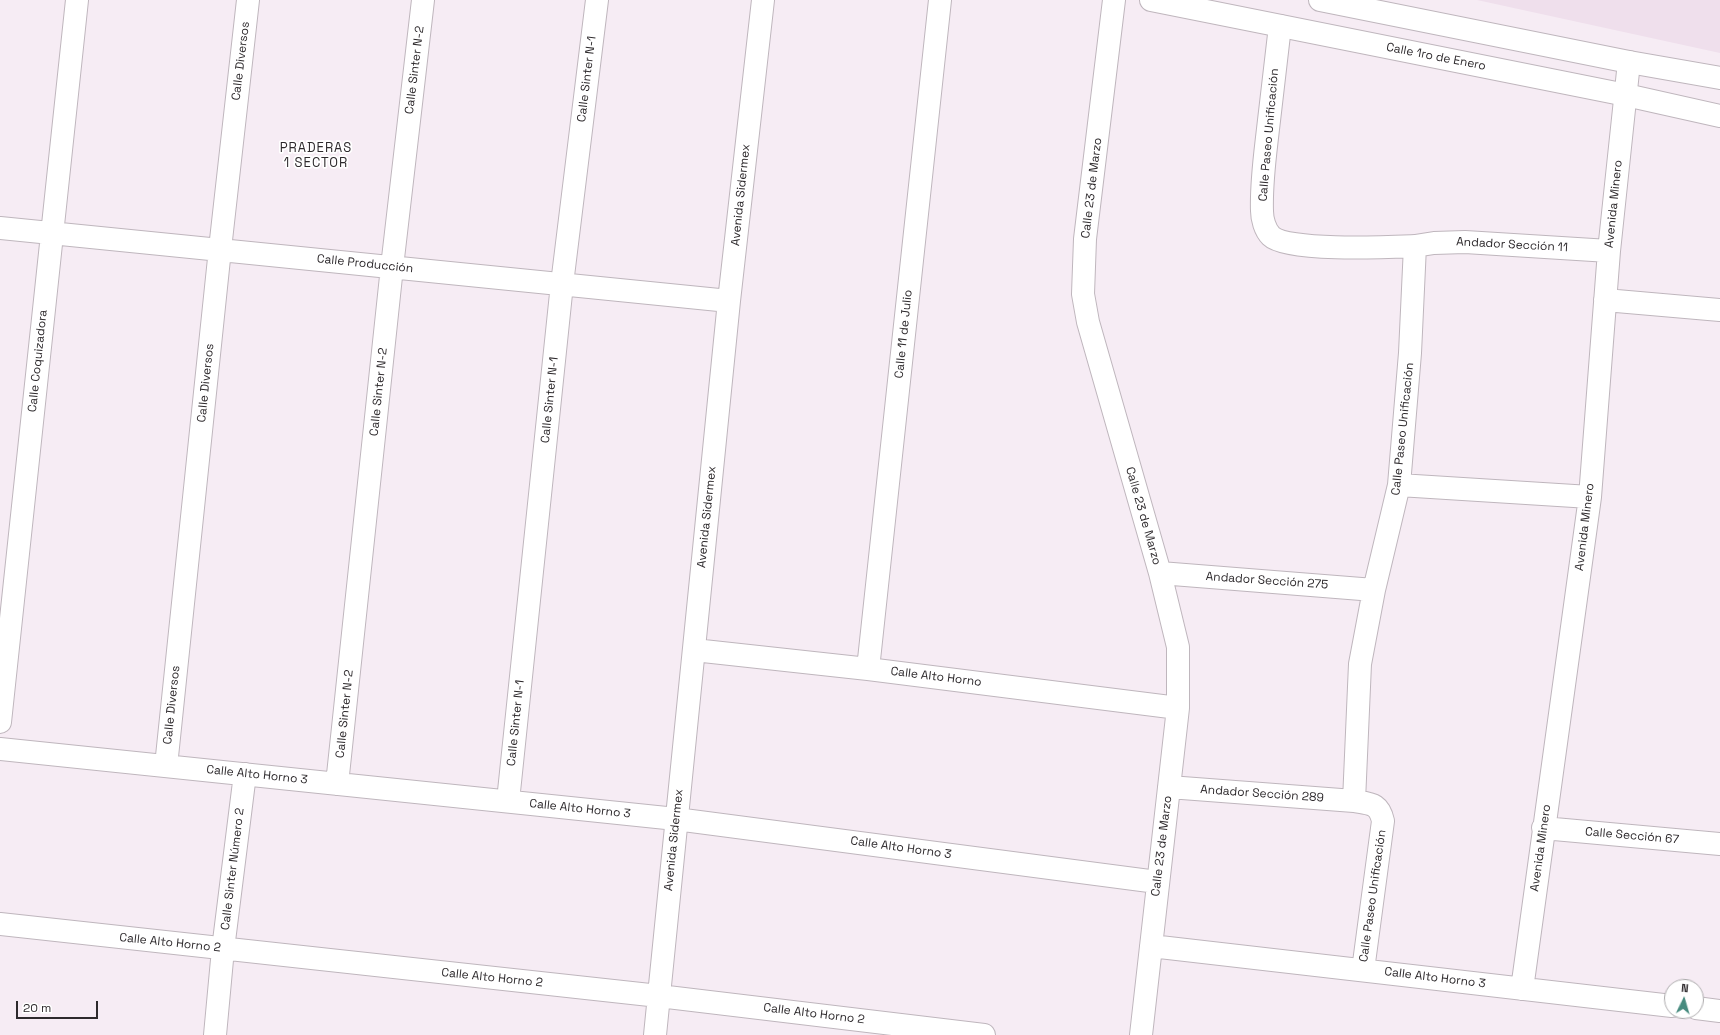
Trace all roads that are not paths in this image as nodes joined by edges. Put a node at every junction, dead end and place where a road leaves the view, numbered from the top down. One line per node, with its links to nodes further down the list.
1 (77, 0): 16 (street, Calle Coquizadora)
2 (248, 0): 18 (street, Calle Diversos)
3 (423, 0): 20 (street, Calle Sinter N-2)
4 (597, 0): 21 (street, Calle Sinter N-1)
5 (763, 0): 23 (street, Avenida Sidermex)
6 (940, 0): 30 (street, Calle 11 de Julio)
7 (1114, 0): 27 (street, Calle 23 de Marzo)
8 (1151, 0): 10 (street, Calle 1ro de Enero)
9 (1320, 0): 11 (street)
10 (1280, 26): 13 (street, Calle 1ro de Enero); 17 (street, Calle Paseo Unificación)
11 (1629, 62): 12 (street); 13 (street, Avenida Minero)
12 (1720, 78)
13 (1626, 95): 14 (street, Calle 1ro de Enero); 19 (street, Avenida Minero)
14 (1720, 116)
15 (0, 228): 16 (street, Calle Producción)
16 (51, 233): 18 (street, Calle Producción); 32 (street, Calle Coquizadora)
17 (1415, 246): 19 (street, Andador Sección 11); 25 (street, Calle Paseo Unificación)
18 (220, 249): 20 (street, Calle Producción); 34 (street, Calle Diversos)
19 (1610, 251): 22 (street, Avenida Minero)
20 (392, 267): 21 (street, Calle Producción); 36 (street, Calle Sinter N-2)
21 (562, 284): 23 (street, Calle Producción); 38 (street, Calle Sinter N-1)
22 (1605, 300): 24 (street); 26 (street, Avenida Minero)
23 (729, 301): 29 (street, Avenida Sidermex)
24 (1720, 310)
25 (1399, 485): 26 (street); 28 (street, Calle Paseo Unificación)
26 (1590, 497): 41 (street, Avenida Minero)
27 (1160, 573): 28 (street, Andador Sección 275); 31 (street, Calle 23 de Marzo)
28 (1374, 590): 39 (street, Calle Paseo Unificación)
29 (694, 650): 30 (street, Calle Alto Horno); 40 (street, Avenida Sidermex)
30 (868, 669): 31 (street, Calle Alto Horno)
31 (1178, 708): 37 (street, Calle 23 de Marzo)
32 (0, 722)
33 (0, 749): 34 (street, Calle Alto Horno 3)
34 (166, 766): 35 (street, Calle Alto Horno 3)
35 (246, 774): 36 (street, Calle Alto Horno 3); 46 (street, Calle Sinter Número 2)
36 (337, 784): 38 (street, Calle Alto Horno 3)
37 (1170, 787): 39 (street, Andador Sección 289); 43 (street, Calle 23 de Marzo)
38 (508, 801): 40 (street, Calle Alto Horno 3)
39 (1354, 801): 47 (street, Calle Paseo Unificación)
40 (676, 819): 43 (street, Calle Alto Horno 3); 49 (street, Avenida Sidermex)
41 (1544, 828): 42 (street, Calle Sección 67); 48 (street, Avenida Minero)
42 (1720, 844)
43 (1158, 882): 45 (street, Calle 23 de Marzo)
44 (0, 924): 46 (street, Calle Alto Horno 2)
45 (1151, 946): 47 (street, Calle Alto Horno 3); 56 (street, Calle 23 de Marzo)
46 (223, 949): 49 (street, Calle Alto Horno 2); 53 (street, Calle Sinter Número 2)
47 (1363, 970): 48 (street, Calle Alto Horno 3)
48 (1522, 989): 50 (street, Calle Alto Horno 3)
49 (659, 996): 54 (street, Avenida Sidermex); 55 (street, Calle Alto Horno 2)
50 (1664, 1005)
51 (1704, 1009): 52 (street)
52 (1720, 1011)
53 (215, 1035)
54 (655, 1035)
55 (984, 1035)
56 (1140, 1035)

